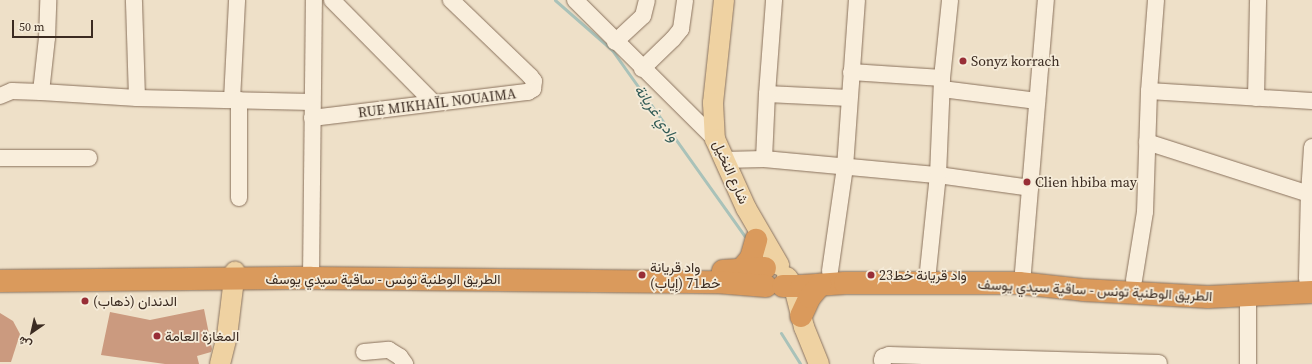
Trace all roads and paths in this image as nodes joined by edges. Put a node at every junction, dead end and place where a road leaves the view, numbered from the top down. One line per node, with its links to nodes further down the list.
1 (48, 0): 22 (street)
2 (134, 0): 25 (street)
3 (237, 0): 28 (street)
4 (314, 0): 32 (street)
5 (332, 0): 31 (street)
6 (451, 0): 31 (street, RUE MIKHAÏL NOUAIMA)
7 (575, 0): 17 (street)
8 (685, 0): 18 (street)
9 (724, 0): 33 (main road, شارع النخيل)
10 (774, 0): 23 (street)
11 (857, 0): 19 (street)
12 (950, 0): 20 (street)
13 (1046, 0): 29 (street)
14 (1156, 0): 21 (street)
15 (1258, 0): 27 (street)
16 (646, 1): 17 (street)
17 (615, 42): 18 (street)
18 (642, 69): 33 (street)
19 (851, 72): 20 (street); 26 (street)
20 (942, 84): 29 (street); 41 (street)
21 (1149, 91): 27 (street); 34 (street)
22 (41, 92): 24 (street, RUE MIKHAÏL NOUAIMA); 25 (street, RUE MIKHAÏL NOUAIMA)
23 (767, 94): 26 (street); 38 (street)
24 (0, 96)
25 (137, 98): 28 (street, RUE MIKHAÏL NOUAIMA)
26 (849, 98): 40 (street)
27 (1256, 98): 30 (street)
28 (236, 100): 32 (street, RUE MIKHAÏL NOUAIMA); 44 (street)
29 (1037, 101): 42 (street)
30 (1312, 101)
31 (433, 102): 32 (street, RUE MIKHAÏL NOUAIMA)
32 (312, 110): 51 (street)
33 (715, 139): 39 (main road, شارع النخيل)
34 (1147, 142): 43 (street); 55 (street)
35 (1312, 147): 43 (street)
36 (0, 158): 37 (street)
37 (89, 158)
38 (764, 159): 39 (street); 40 (street)
39 (723, 160): 45 (main road, شارع النخيل)
40 (845, 167): 41 (street); 53 (street)
41 (938, 175): 42 (street); 49 (street)
42 (1030, 188): 50 (street)
43 (1309, 194): 57 (street)
44 (239, 198)
45 (746, 208): 46 (main road); 54 (main road, شارع النخيل)
46 (756, 240): 47 (highway); 54 (main road)
47 (741, 270): 51 (highway, الطريق الوطنية تونس - ساقية سيدي يوسف); 54 (highway, الطريق الوطنية تونس - ساقية سيدي يوسف)
48 (0, 271): 52 (highway, الطريق الوطنية تونس - ساقية سيدي يوسف)
49 (928, 271): 50 (highway, الطريق الوطنية تونس - ساقية سيدي يوسف); 53 (highway, الطريق الوطنية تونس - ساقية سيدي يوسف)
50 (1023, 272): 55 (highway, الطريق الوطنية تونس - ساقية سيدي يوسف)
51 (312, 274): 52 (highway, الطريق الوطنية تونس - ساقية سيدي يوسف); 54 (highway, الطريق الوطنية تونس - ساقية سيدي يوسف)
52 (234, 275): 56 (highway, الطريق الوطنية تونس - ساقية سيدي يوسف); 63 (main road)
53 (825, 278): 54 (highway, الطريق الوطنية تونس - ساقية سيدي يوسف); 58 (highway, الطريق الوطنية تونس - ساقية سيدي يوسف); 60 (highway)
54 (779, 279): 60 (main road)
55 (1134, 280): 58 (highway, الطريق الوطنية تونس - ساقية سيدي يوسف)
56 (0, 281)
57 (1310, 283): 58 (highway, الطريق الوطنية تونس - ساقية سيدي يوسف); 59 (highway, الطريق الوطنية تونس - ساقية سيدي يوسف)
58 (1207, 291): 59 (highway, الطريق الوطنية تونس - ساقية سيدي يوسف)
59 (1248, 297): 67 (street)
60 (802, 321): 65 (main road)
61 (364, 352): 64 (street)
62 (1159, 363): 66 (street)
63 (220, 364)
64 (405, 364)
65 (819, 364)
66 (883, 364)
67 (1248, 364)

